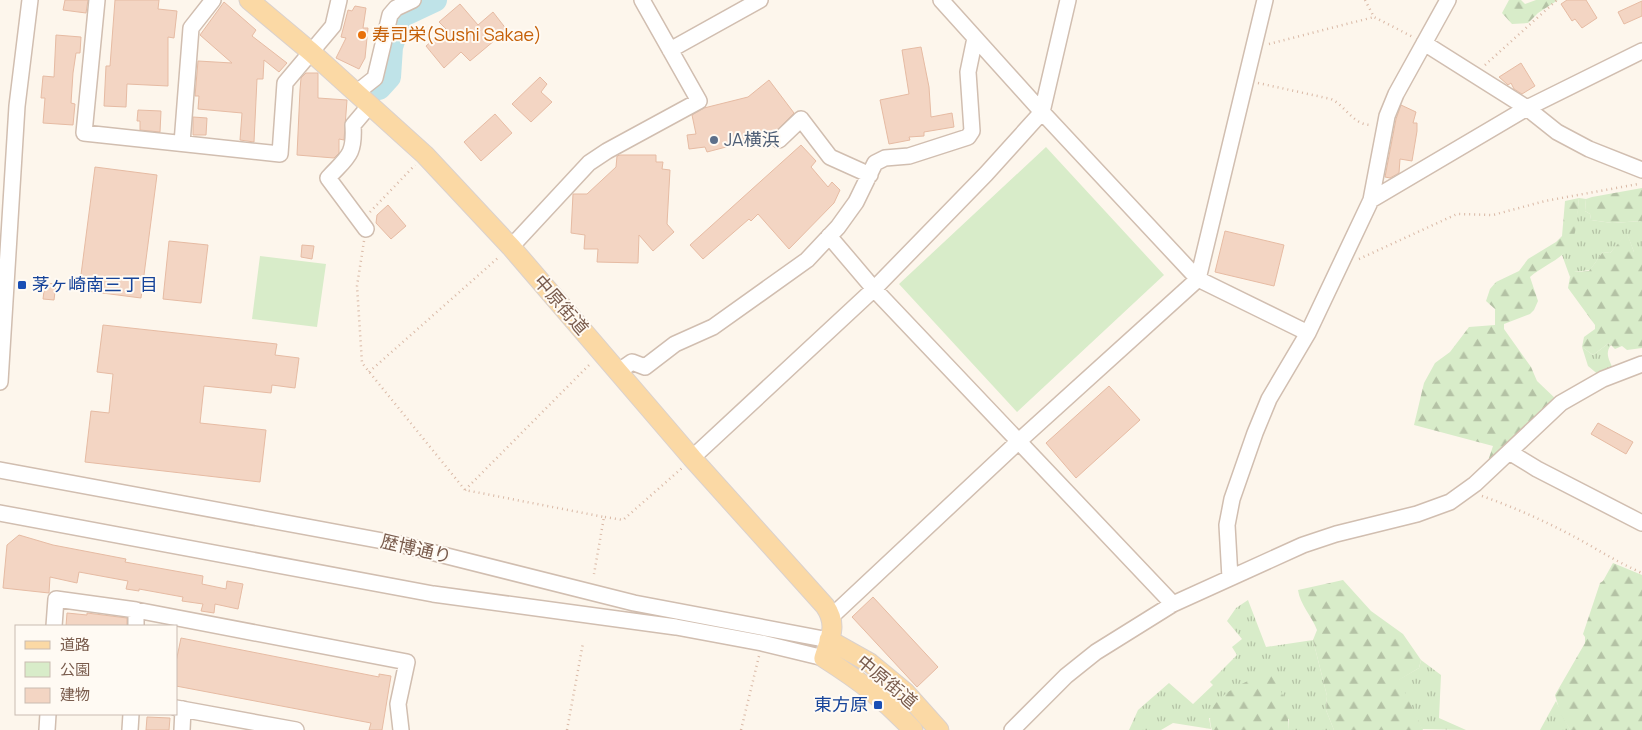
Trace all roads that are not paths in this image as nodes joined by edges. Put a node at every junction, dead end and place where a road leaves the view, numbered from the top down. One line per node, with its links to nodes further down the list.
1 (30, 0): 34 (street)
2 (97, 0): 22 (street)
3 (213, 0): 22 (street)
4 (249, 0): 17 (main road, 中原街道)
5 (339, 0): 17 (street)
6 (413, 0): 18 (street)
7 (642, 0): 15 (street)
8 (760, 0): 15 (street)
9 (941, 0): 13 (street)
10 (1068, 0): 20 (street)
11 (1266, 0): 29 (street)
12 (1448, 0): 14 (street)
13 (975, 38): 20 (street); 24 (street)
14 (1424, 43): 19 (street); 25 (street)
15 (670, 50): 28 (street)
16 (1642, 51): 19 (street)
17 (311, 52): 18 (main road, 中原街道); 22 (street)
18 (363, 99): 26 (street); 28 (main road, 中原街道)
19 (1527, 108): 23 (street); 25 (street)
20 (1042, 112): 29 (street); 30 (street)
21 (779, 140): 24 (street)
22 (182, 143)
23 (1642, 170)
24 (870, 175): 27 (street)
25 (1371, 200): 31 (street)
26 (366, 229)
27 (829, 236): 30 (street); 33 (street)
28 (511, 247): 33 (main road, 中原街道)
29 (1198, 279): 31 (street); 35 (street)
30 (874, 289): 35 (street); 37 (street)
31 (1308, 333): 41 (street)
32 (1642, 364): 36 (street)
33 (619, 371): 37 (main road, 中原街道)
34 (0, 382)
35 (1019, 441): 42 (street); 44 (street)
36 (1511, 452): 40 (street); 41 (street)
37 (692, 458): 44 (main road, 中原街道)
38 (0, 470): 47 (street, 歴博通り)
39 (0, 513): 48 (street)
40 (1642, 523)
41 (1230, 578): 42 (street)
42 (1173, 604): 60 (street)
43 (136, 610): 45 (street); 46 (street); 57 (street)
44 (832, 616): 47 (main road)
45 (54, 625)
46 (136, 625)
47 (829, 640): 48 (main road); 59 (main road, 中原街道)
48 (824, 658): 58 (main road, 中原街道)
49 (180, 708): 52 (street); 55 (street)
50 (48, 715): 53 (street)
51 (131, 715): 54 (street)
52 (255, 726): 56 (street)
53 (47, 730)
54 (130, 730)
55 (182, 730)
56 (296, 730)
57 (401, 730)
58 (913, 730)
59 (939, 730)
60 (1012, 730)

